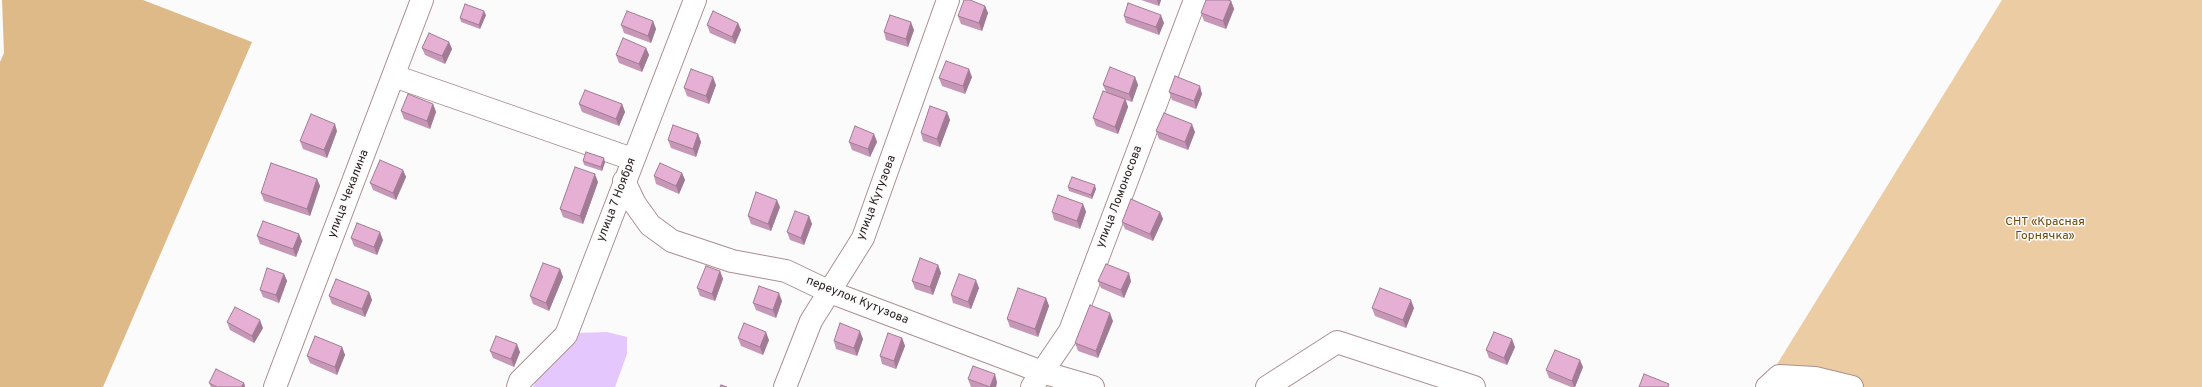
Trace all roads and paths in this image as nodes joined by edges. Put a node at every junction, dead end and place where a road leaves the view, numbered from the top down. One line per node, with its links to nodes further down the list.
1 (422, 0): 5 (street, улица Чекалина)
2 (695, 0): 6 (street, улица 7 Ноября)
3 (948, 0): 8 (street, улица Кутузова)
4 (1195, 0): 9 (street, улица Ломоносова)
5 (394, 76): 6 (street); 10 (street, улица Чекалина)
6 (632, 159): 7 (street, улица 7 Ноября)
7 (624, 181): 8 (street, переулок Кутузова); 11 (street, улица 7 Ноября)
8 (830, 292): 9 (street, переулок Кутузова); 12 (street, улица Кутузова)
9 (1037, 379): 13 (street, переулок Кутузова)
10 (275, 387)
11 (518, 387)
12 (785, 387)
13 (1093, 387)
14 (1267, 387): 15 (street)
15 (1474, 387)
16 (1767, 387): 17 (street)
17 (1852, 387)

